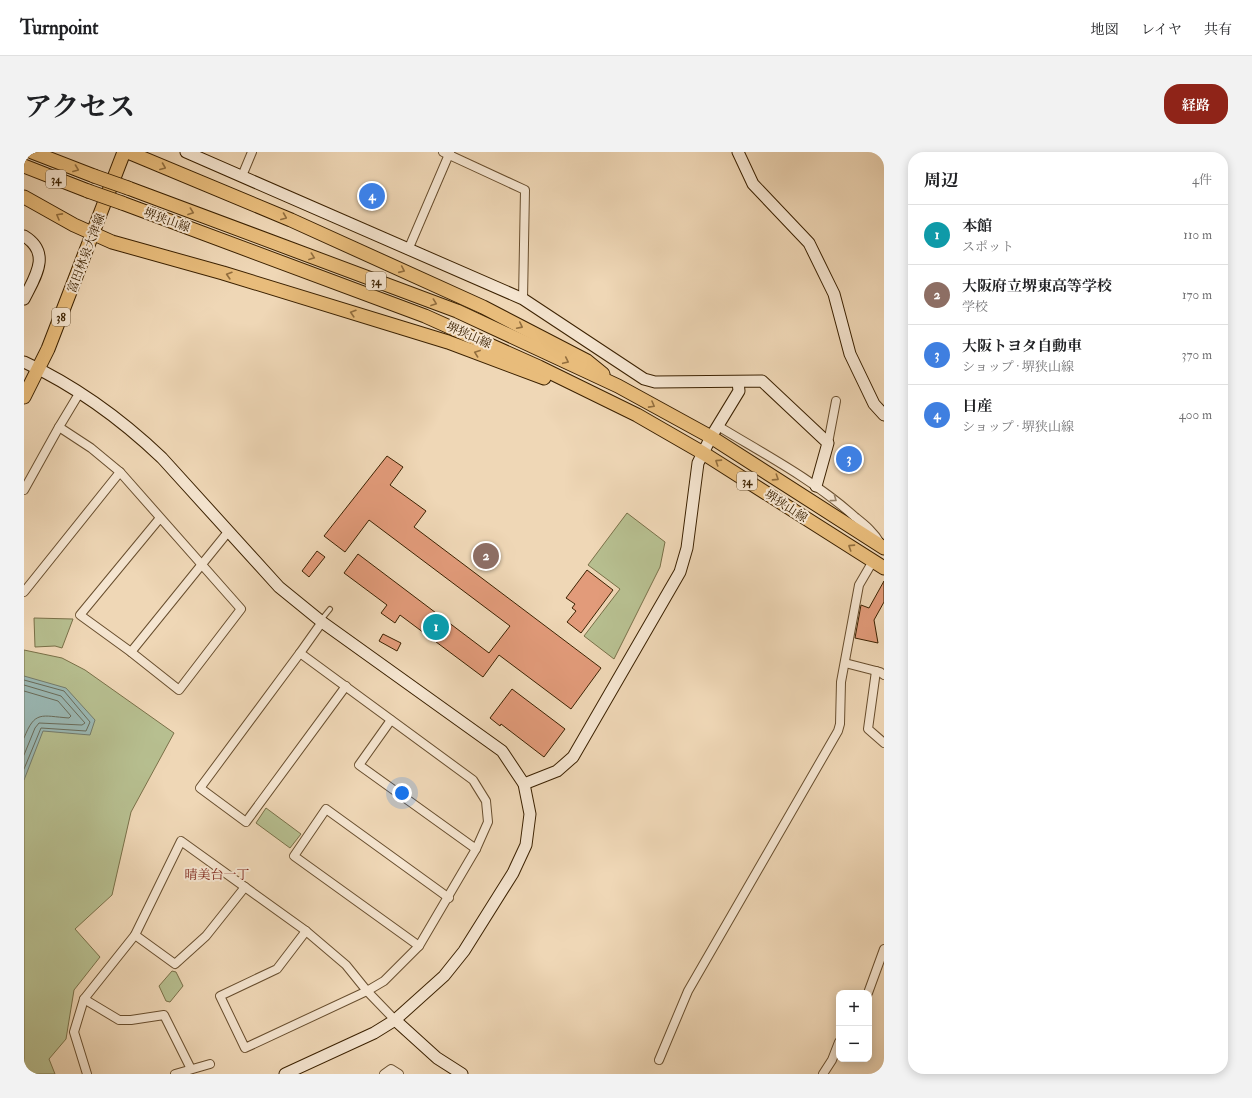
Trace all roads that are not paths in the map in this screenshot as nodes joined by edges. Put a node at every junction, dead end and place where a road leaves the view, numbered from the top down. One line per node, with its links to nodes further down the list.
1 (32, 152): 19 (main road, 堺狭山線 / 34, one-way to 19, bridge)
2 (124, 152): 11 (main road, 富田林泉大津線 / 38)
3 (128, 152): 19 (main road, one-way to 19)
4 (186, 152): 9 (street)
5 (252, 152): 9 (street)
6 (738, 152): 24 (street)
7 (447, 153): 13 (street); 14 (street)
8 (24, 166): 22 (main road, 堺狭山線 / 34, bridge)
9 (242, 176): 13 (street)
10 (24, 197): 11 (main road, one-way to 10)
11 (93, 234): 17 (main road, 富田林泉大津線 / 38); 22 (main road, one-way to 11)
12 (24, 236): 15 (street)
13 (408, 250): 14 (street)
14 (523, 299): 18 (street)
15 (24, 300)
16 (24, 362): 17 (street)
17 (38, 369): 20 (street); 21 (main road, 富田林泉大津線 / 38)
18 (738, 382): 26 (street); 27 (street)
19 (618, 386): 26 (main road, 堺狭山線 / 34, one-way to 26)
20 (80, 392): 25 (street); 33 (street)
21 (24, 397)
22 (606, 401): 28 (main road, 堺狭山線 / 34)
23 (836, 402): 27 (street)
24 (884, 415)
25 (60, 427): 29 (street); 31 (street)
26 (715, 431): 28 (street); 30 (street); 34 (main road, 堺狭山線 / 34, one-way to 34)
27 (828, 443): 30 (street)
28 (703, 453): 35 (main road, 堺狭山線 / 34, one-way to 28); 48 (street)
29 (120, 472): 32 (street); 38 (street)
30 (816, 486): 34 (street, one-way to 34)
31 (24, 490)
32 (160, 518): 36 (street); 41 (street)
33 (228, 532): 36 (street); 40 (street)
34 (883, 547)
35 (873, 561): 37 (main road, 堺狭山線 / 34); 43 (street)
36 (201, 564): 41 (street); 41 (street)
37 (884, 568)
38 (24, 592)
39 (330, 609): 40 (lane)
40 (321, 621): 42 (street); 48 (street)
41 (132, 652)
42 (300, 653): 45 (street); 45 (street)
43 (845, 663): 44 (street); 61 (street)
44 (880, 673): 47 (street)
45 (346, 686): 46 (street)
46 (392, 720): 49 (street); 49 (street)
47 (884, 743)
48 (524, 784): 59 (street)
49 (476, 849): 51 (street)
50 (245, 887): 52 (street); 53 (street); 53 (street)
51 (449, 898): 54 (street); 54 (street)
52 (306, 932): 57 (street); 57 (street)
53 (135, 935): 58 (street)
54 (419, 946): 57 (street)
55 (884, 949): 56 (street)
56 (869, 990)
57 (367, 991): 59 (street)
58 (84, 998): 63 (street); 64 (street)
59 (395, 1020): 66 (street); 69 (street)
60 (836, 1050): 70 (street)
61 (659, 1060)
62 (210, 1064): 63 (street)
63 (191, 1069): 65 (street)
64 (87, 1074)
65 (175, 1074)
66 (285, 1074)
67 (384, 1074): 68 (street)
68 (399, 1074)
69 (462, 1074)
70 (823, 1074)

